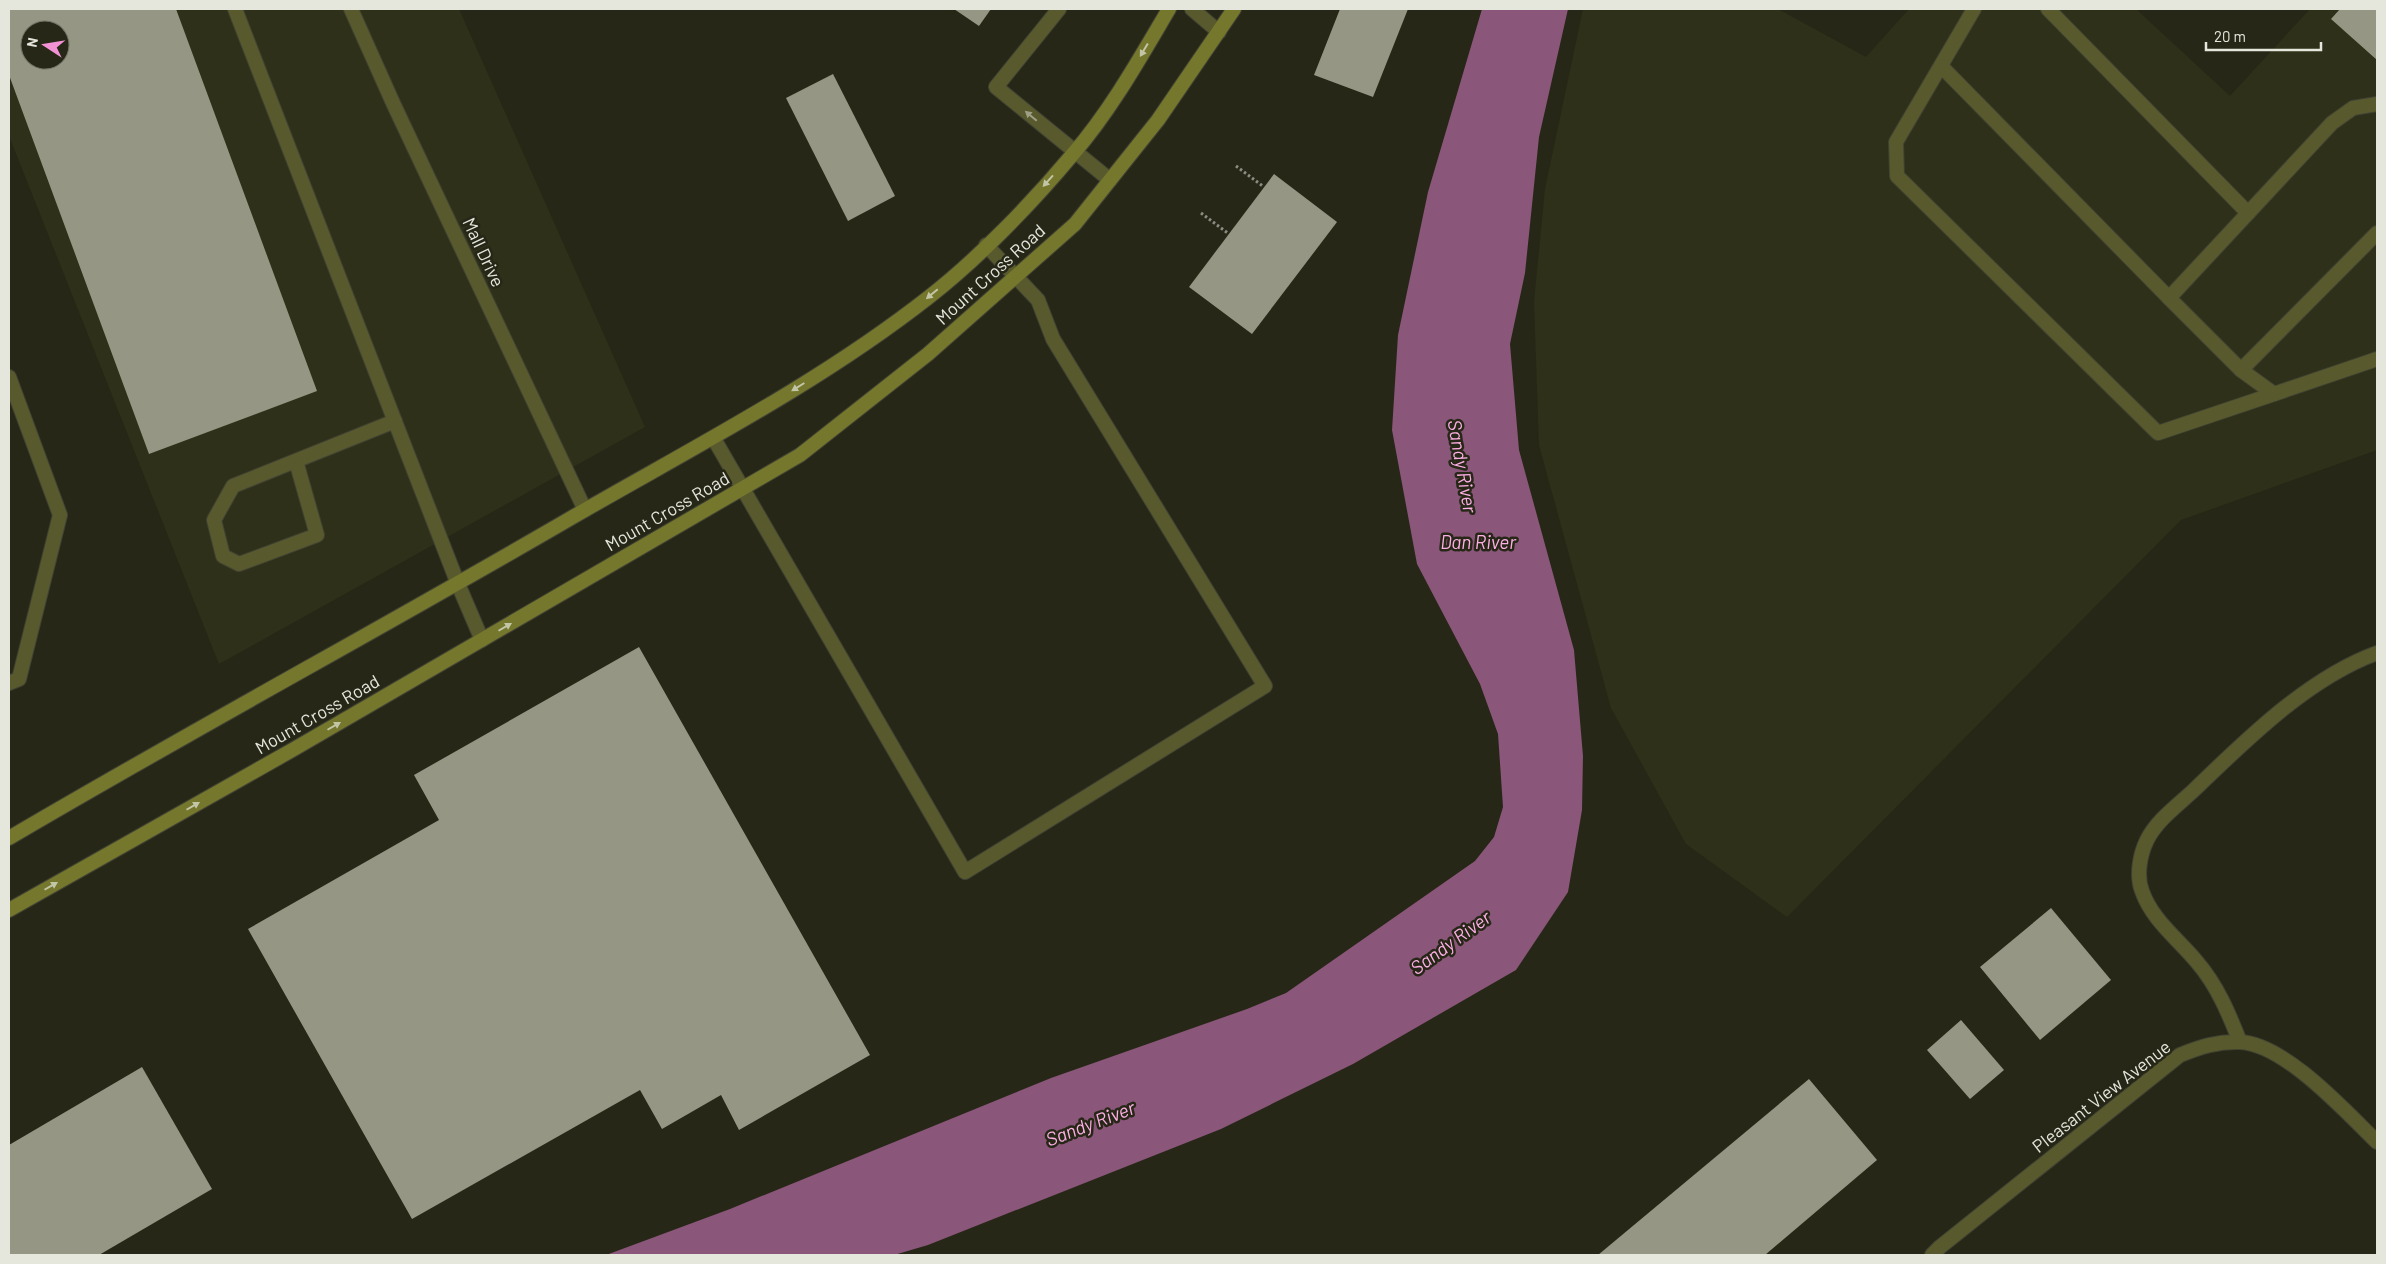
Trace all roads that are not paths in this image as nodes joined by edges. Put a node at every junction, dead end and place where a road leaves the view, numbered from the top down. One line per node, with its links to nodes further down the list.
1 (235, 9): 23 (street)
2 (351, 9): 27 (street, Mall Drive)
3 (1059, 9): 12 (street, one-way to 3)
4 (1169, 9): 12 (main road, Mount Cross Road, one-way to 12)
5 (1192, 9): 9 (street)
6 (1234, 9): 9 (main road, Mount Cross Road)
7 (1974, 9): 10 (street)
8 (2048, 9): 14 (street)
9 (1219, 32): 13 (main road, Mount Cross Road)
10 (1941, 66): 18 (street); 22 (street)
11 (2377, 104): 14 (street)
12 (1075, 152): 13 (street); 16 (main road, Mount Cross Road, one-way to 16)
13 (1110, 180): 17 (main road, Mount Cross Road)
14 (2248, 213): 18 (street)
15 (2377, 233): 20 (street)
16 (986, 246): 17 (street); 24 (main road, Mount Cross Road, one-way to 24)
17 (1016, 276): 26 (main road, Mount Cross Road); 26 (street)
18 (2168, 298): 20 (street)
19 (2377, 359): 22 (street)
20 (2241, 370): 22 (street)
21 (9, 377): 31 (street)
22 (2274, 394)
23 (395, 421): 25 (street); 28 (street)
24 (714, 439): 26 (street); 27 (main road, Mount Cross Road)
25 (296, 461): 25 (street)
26 (742, 488): 29 (main road, Mount Cross Road, one-way to 26)
27 (585, 510): 28 (main road, Mount Cross Road)
28 (458, 584): 29 (street); 32 (main road, Mount Cross Road)
29 (482, 640): 33 (main road, Mount Cross Road, one-way to 29)
30 (2377, 653): 34 (street)
31 (9, 683)
32 (9, 838)
33 (9, 910)
34 (2240, 1042): 35 (street, Pleasant View Avenue); 36 (street, Pleasant View Avenue)
35 (2377, 1142)
36 (1932, 1255)

